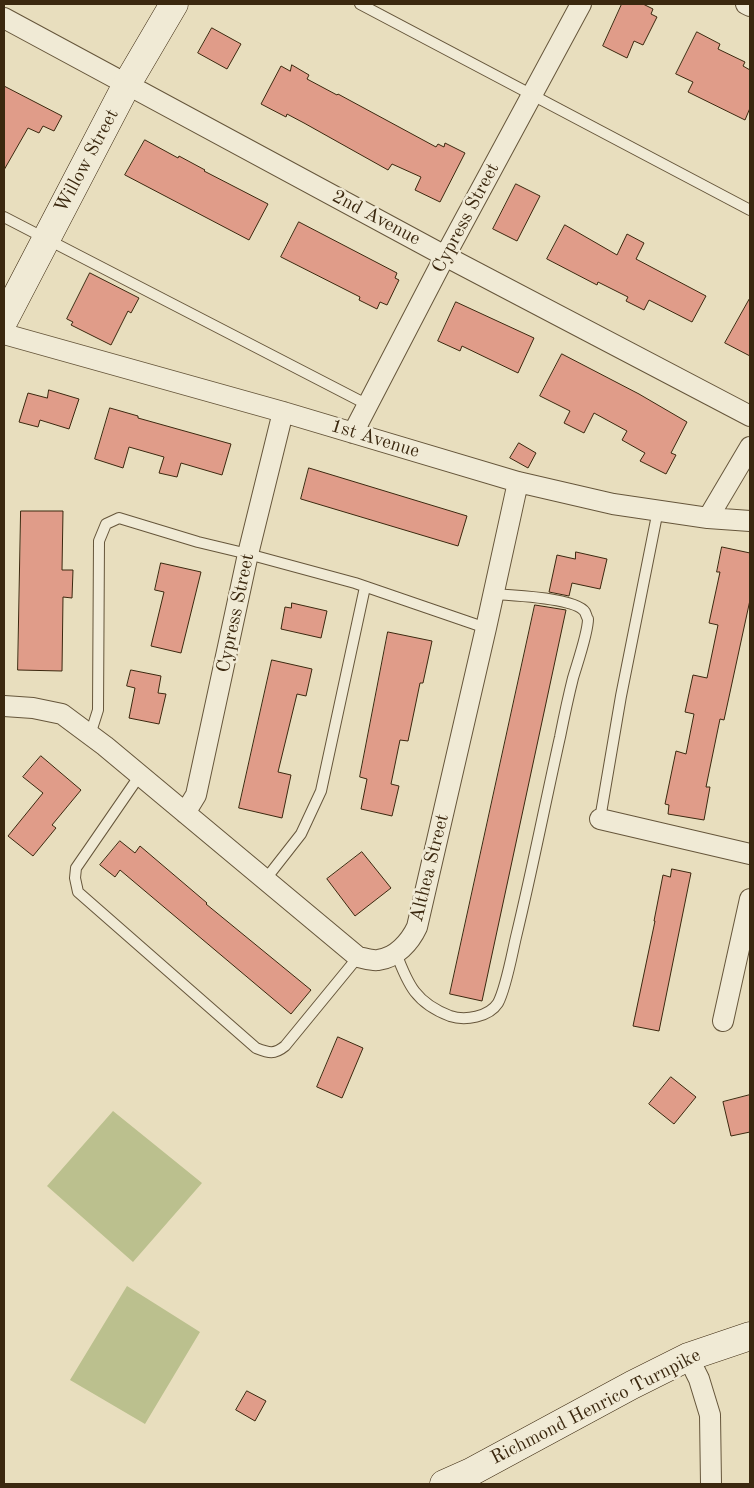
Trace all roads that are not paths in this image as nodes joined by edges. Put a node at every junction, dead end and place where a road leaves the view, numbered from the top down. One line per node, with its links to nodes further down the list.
1 (174, 4): 7 (street, Willow Street)
2 (360, 4): 8 (lane)
3 (581, 4): 8 (street, Cypress Street)
4 (746, 4): 5 (street)
5 (750, 6)
6 (4, 18): 7 (street, 2nd Avenue)
7 (127, 84): 11 (street, Willow Street); 12 (street, 2nd Avenue)
8 (532, 94): 9 (lane); 12 (street, Cypress Street)
9 (750, 210)
10 (4, 217): 11 (lane)
11 (46, 239): 13 (street, Willow Street); 15 (lane)
12 (445, 256): 15 (street, Cypress Street); 17 (street, 2nd Avenue)
13 (4, 320)
14 (4, 334): 16 (street, 1st Avenue)
15 (368, 405): 18 (street, Cypress Street)
16 (283, 412): 18 (street, 1st Avenue); 24 (street, Cypress Street)
17 (750, 416)
18 (353, 433): 20 (street, 1st Avenue)
19 (750, 447): 22 (street)
20 (518, 482): 21 (street, 1st Avenue); 26 (street, Althea Street)
21 (658, 510): 22 (street, 1st Avenue); 32 (lane)
22 (708, 518): 23 (street, 1st Avenue)
23 (750, 520)
24 (248, 554): 25 (lane); 29 (lane); 31 (street, Cypress Street)
25 (365, 586): 27 (lane); 34 (lane)
26 (494, 594): 27 (street, Althea Street); 36 (lane)
27 (486, 628): 36 (street, Althea Street)
28 (4, 706): 29 (street)
29 (90, 735): 30 (street)
30 (140, 775): 31 (street); 37 (lane)
31 (185, 813): 34 (street)
32 (600, 819): 33 (street)
33 (750, 854)
34 (265, 880): 37 (street)
35 (750, 899): 38 (street)
36 (396, 953): 37 (street)
37 (358, 957)
38 (723, 1021)
39 (750, 1336): 40 (street, Richmond Henrico Turnpike)
40 (688, 1357): 41 (street, Richmond Henrico Turnpike); 42 (street)
41 (444, 1484)
42 (711, 1484)

